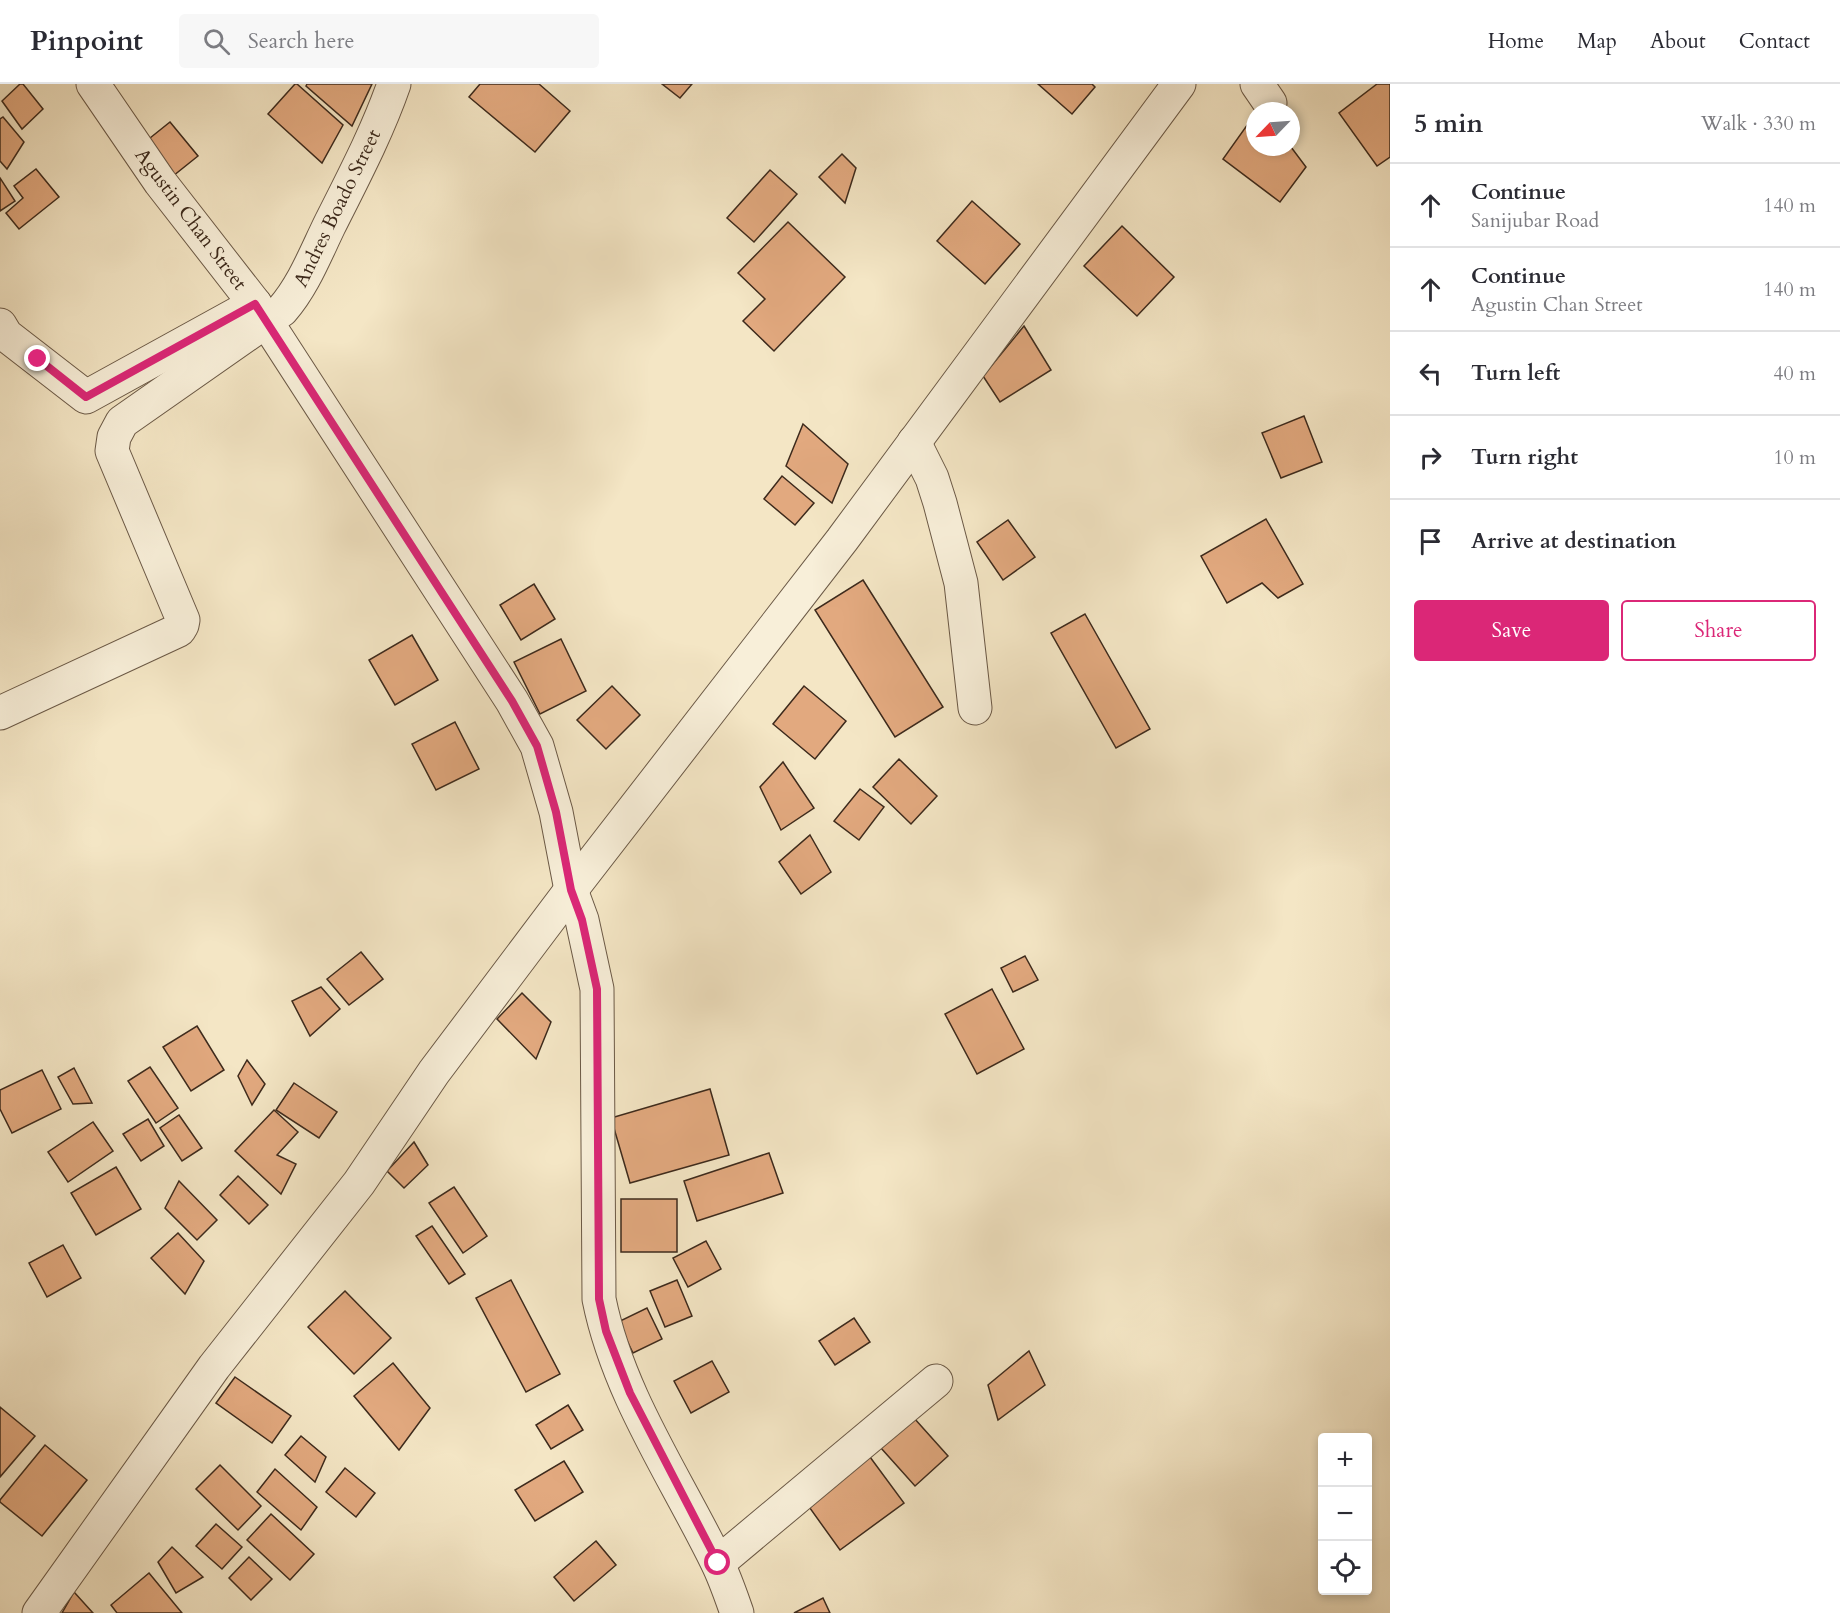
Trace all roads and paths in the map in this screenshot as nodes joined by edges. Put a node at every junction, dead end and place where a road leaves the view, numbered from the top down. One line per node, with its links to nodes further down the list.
1 (93, 84): 4 (street, Agustin Chan Street)
2 (394, 84): 4 (street, Andres Boado Street)
3 (1179, 84): 6 (street)
4 (261, 313): 5 (street); 8 (street); 9 (street, Agustin Chan Street)
5 (0, 325)
6 (914, 442): 7 (street); 9 (street)
7 (975, 708)
8 (0, 713)
9 (571, 890): 11 (street, Agustin Chan Street); 12 (street)
10 (936, 1381): 11 (street)
11 (718, 1563): 13 (street, Agustin Chan Street)
12 (39, 1613)
13 (737, 1613)

